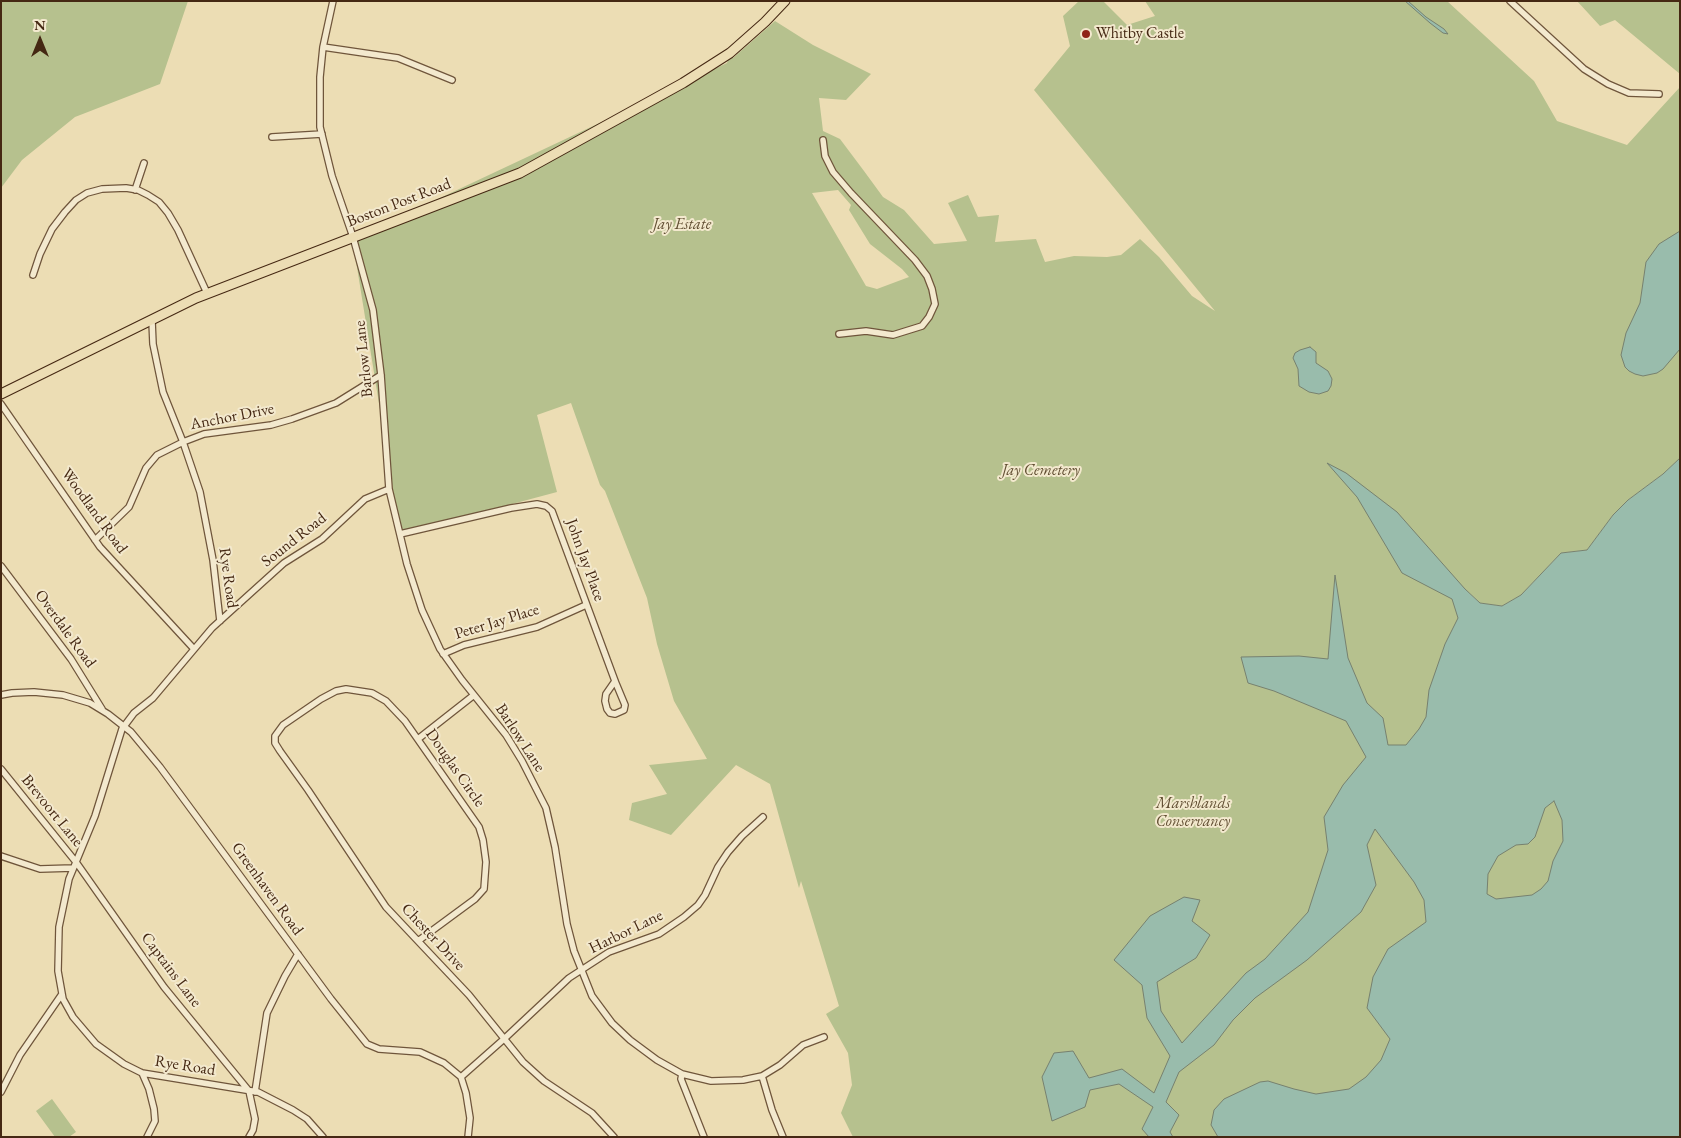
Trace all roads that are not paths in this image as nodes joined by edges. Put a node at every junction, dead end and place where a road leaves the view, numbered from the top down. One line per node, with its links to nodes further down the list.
1 (332, 1): 4 (street, Barlow Lane)
2 (785, 1): 12 (main road, Boston Post Road)
3 (1510, 1): 6 (street)
4 (323, 47): 5 (street); 7 (street, Barlow Lane)
5 (452, 80)
6 (1660, 94)
7 (322, 134): 8 (street); 12 (street, Barlow Lane)
8 (272, 137)
9 (822, 140): 16 (street)
10 (144, 163): 11 (street)
11 (135, 190): 13 (street); 14 (street)
12 (353, 237): 14 (main road, Boston Post Road); 17 (street, Barlow Lane)
13 (33, 275)
14 (207, 294): 15 (main road, Boston Post Road)
15 (152, 321): 18 (main road, Boston Post Road); 20 (street, Rye Road)
16 (839, 334)
17 (381, 375): 20 (street, Anchor Drive); 21 (street, Barlow Lane)
18 (1, 394)
19 (1, 404): 23 (street, Woodland Road)
20 (183, 442): 23 (street, Anchor Drive); 26 (street, Rye Road)
21 (389, 489): 22 (street, Barlow Lane); 26 (street, Sound Road)
22 (400, 534): 25 (street, John Jay Place); 28 (street, Barlow Lane)
23 (96, 540): 27 (street, Woodland Road)
24 (1, 566): 32 (street, Overdale Road)
25 (586, 605): 28 (street, Peter Jay Place); 29 (street, John Jay Place)
26 (220, 621): 27 (street, Rye Road)
27 (194, 649): 34 (street, Rye Road)
28 (443, 654): 31 (street, Barlow Lane)
29 (615, 681): 29 (street, John Jay Place)
30 (1, 695): 32 (street, Greenhaven Road)
31 (474, 695): 35 (street); 42 (street, Barlow Lane)
32 (102, 710): 34 (street, Greenhaven Road)
33 (283, 725): 35 (street, Douglas Circle); 40 (street, Chester Drive)
34 (124, 726): 39 (street, Rye Road); 41 (street, Greenhaven Road)
35 (418, 739): 40 (street, Douglas Circle)
36 (1, 769): 39 (street, Brevoort Lane)
37 (763, 817): 42 (street, Harbor Lane)
38 (1, 856): 39 (street)
39 (75, 865): 43 (street, Brevoort Lane); 50 (street, Captains Lane)
40 (418, 941): 45 (street, Chester Drive)
41 (298, 954): 49 (street, Greenhaven Road); 50 (street)
42 (581, 970): 45 (street, Harbor Lane); 47 (street, Barlow Lane)
43 (62, 994): 46 (street, Rye Road); 51 (street)
44 (824, 1037): 48 (street, Barlow Lane)
45 (504, 1039): 49 (street, Harbor Lane); 56 (street, Chester Drive)
46 (142, 1073): 50 (street, Rye Road); 52 (street)
47 (682, 1074): 48 (street, Barlow Lane); 57 (street)
48 (762, 1076): 58 (street)
49 (461, 1078): 55 (street)
50 (252, 1091): 53 (street); 54 (street, Rye Road)
51 (1, 1092)
52 (147, 1137)
53 (249, 1137)
54 (323, 1137)
55 (468, 1137)
56 (614, 1137)
57 (704, 1137)
58 (783, 1137)

